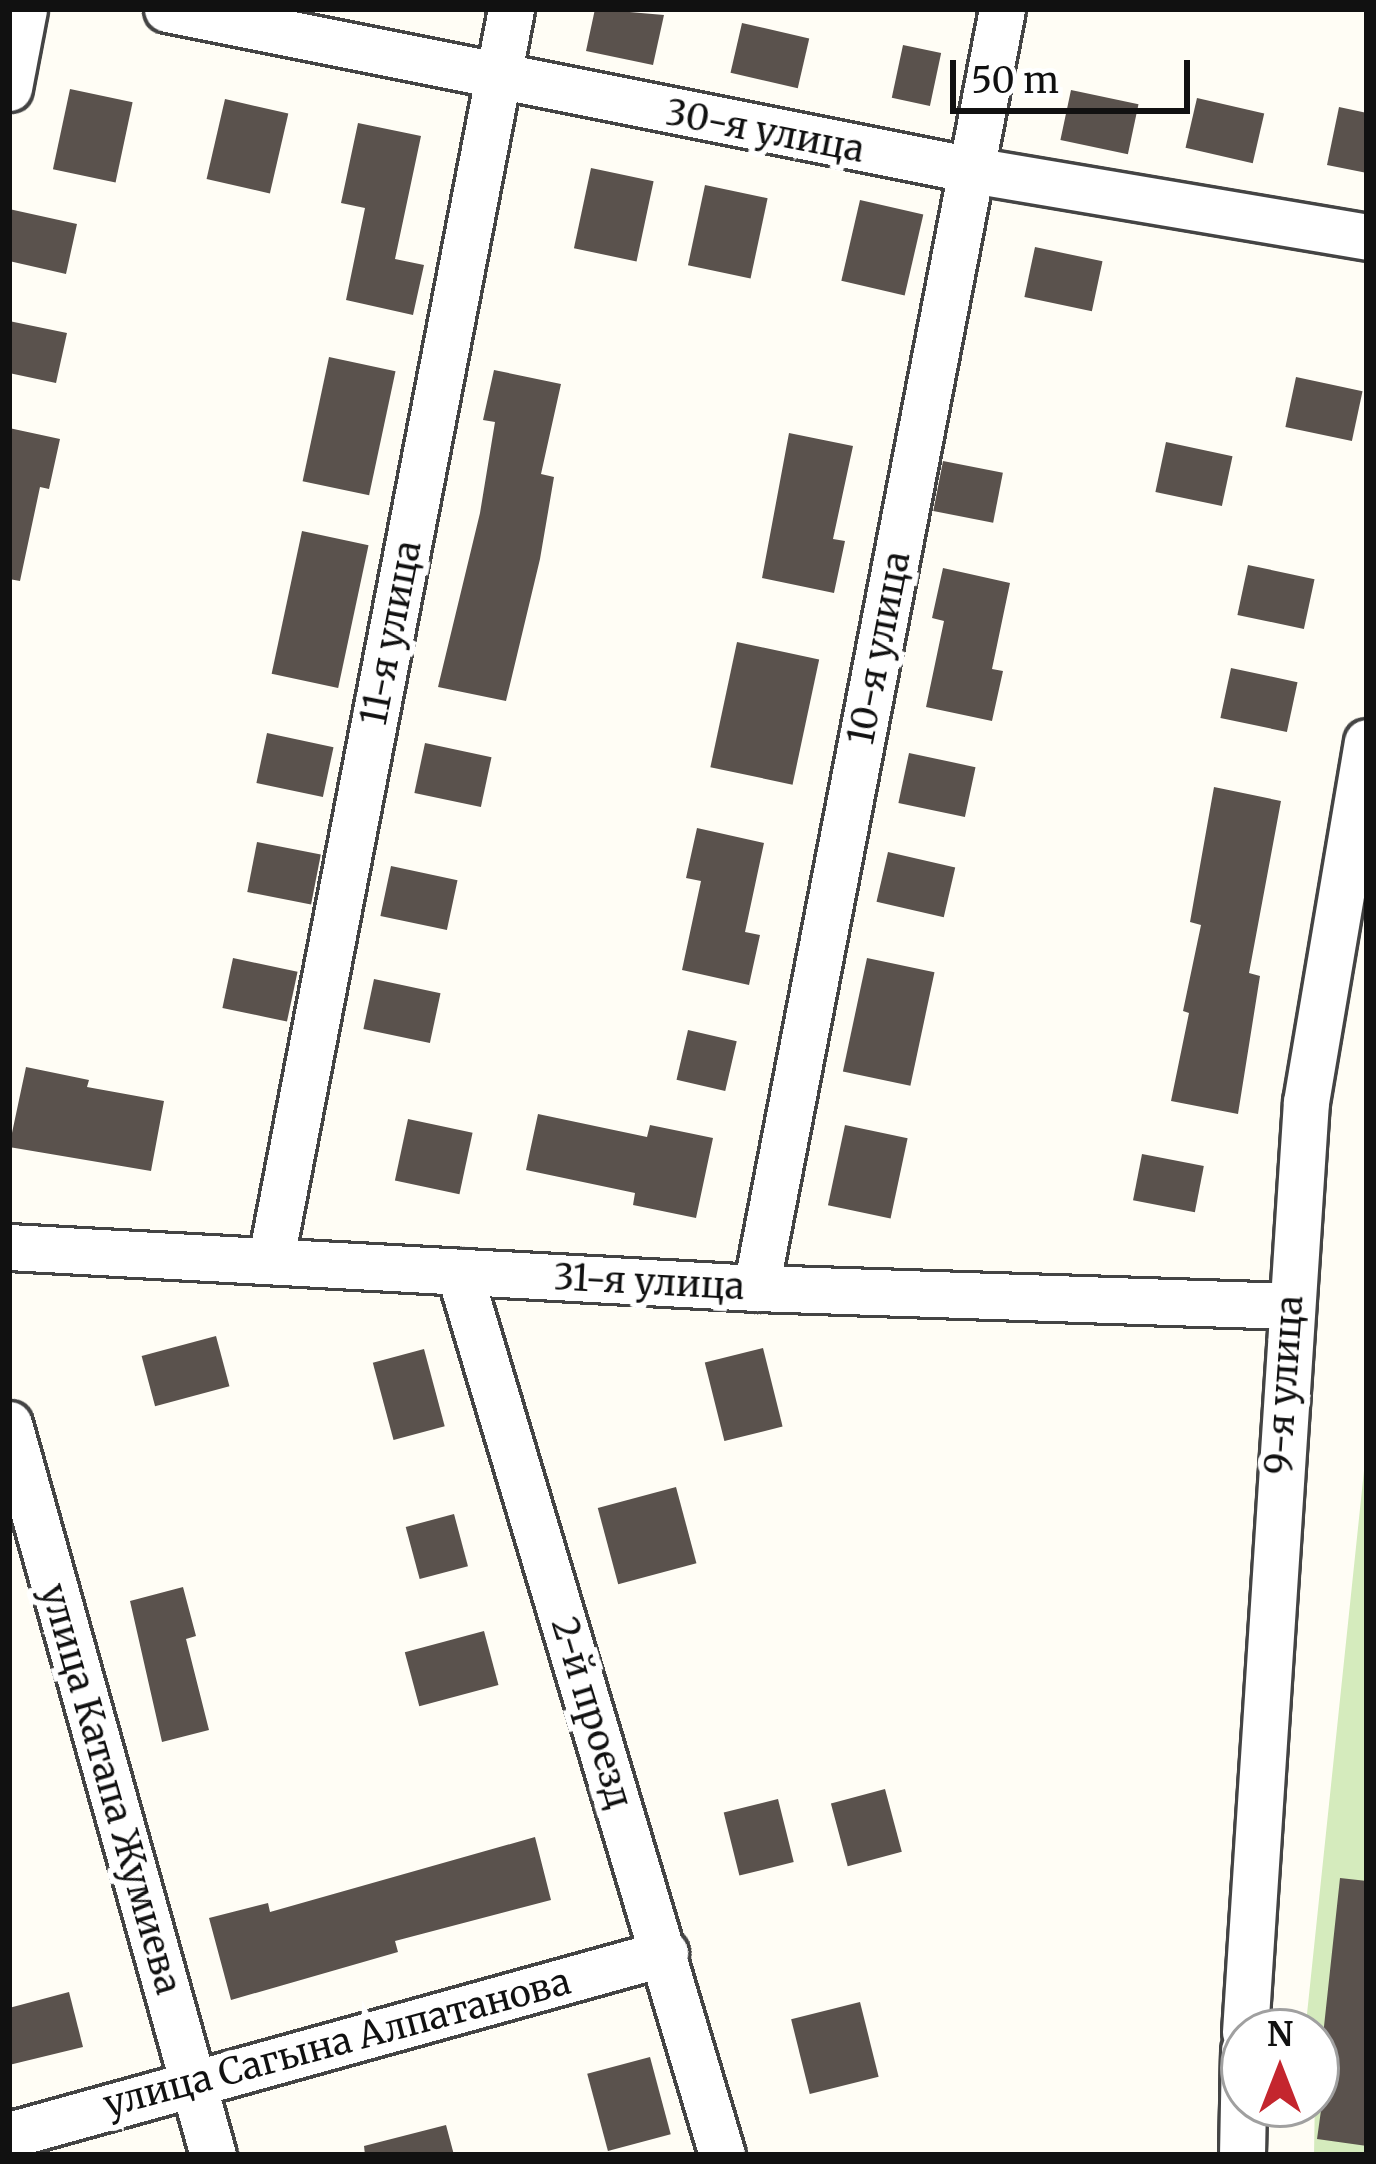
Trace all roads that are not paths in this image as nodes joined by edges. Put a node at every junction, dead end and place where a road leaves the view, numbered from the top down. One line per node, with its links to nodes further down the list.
1 (24, 9): 6 (street)
2 (167, 9): 5 (street, 30-я улица)
3 (511, 9): 5 (street, 11-я улица)
4 (1002, 9): 7 (street, 10-я улица)
5 (498, 80): 7 (street, 30-я улица); 11 (street, 11-я улица)
6 (9, 88)
7 (972, 170): 8 (street, 30-я улица); 13 (street, 10-я улица)
8 (1367, 237)
9 (1367, 742): 14 (street, 9-я улица)
10 (9, 1247): 11 (street, 31-я улица)
11 (271, 1258): 12 (street, 31-я улица)
12 (459, 1272): 13 (street, 31-я улица); 16 (street, 2-й проезд)
13 (756, 1288): 14 (street, 31-я улица)
14 (1289, 1306): 17 (street, 9-я улица)
15 (9, 1424): 18 (street, улица Катапа Жумиева)
16 (665, 1953): 18 (street, улица Сагына Алпатанова); 21 (street, 2-й проезд)
17 (1246, 2008)
18 (193, 2082): 19 (street, улица Сагына Алпатанова); 20 (street, улица Катапа Жумиева)
19 (9, 2135)
20 (213, 2155)
21 (722, 2155)

